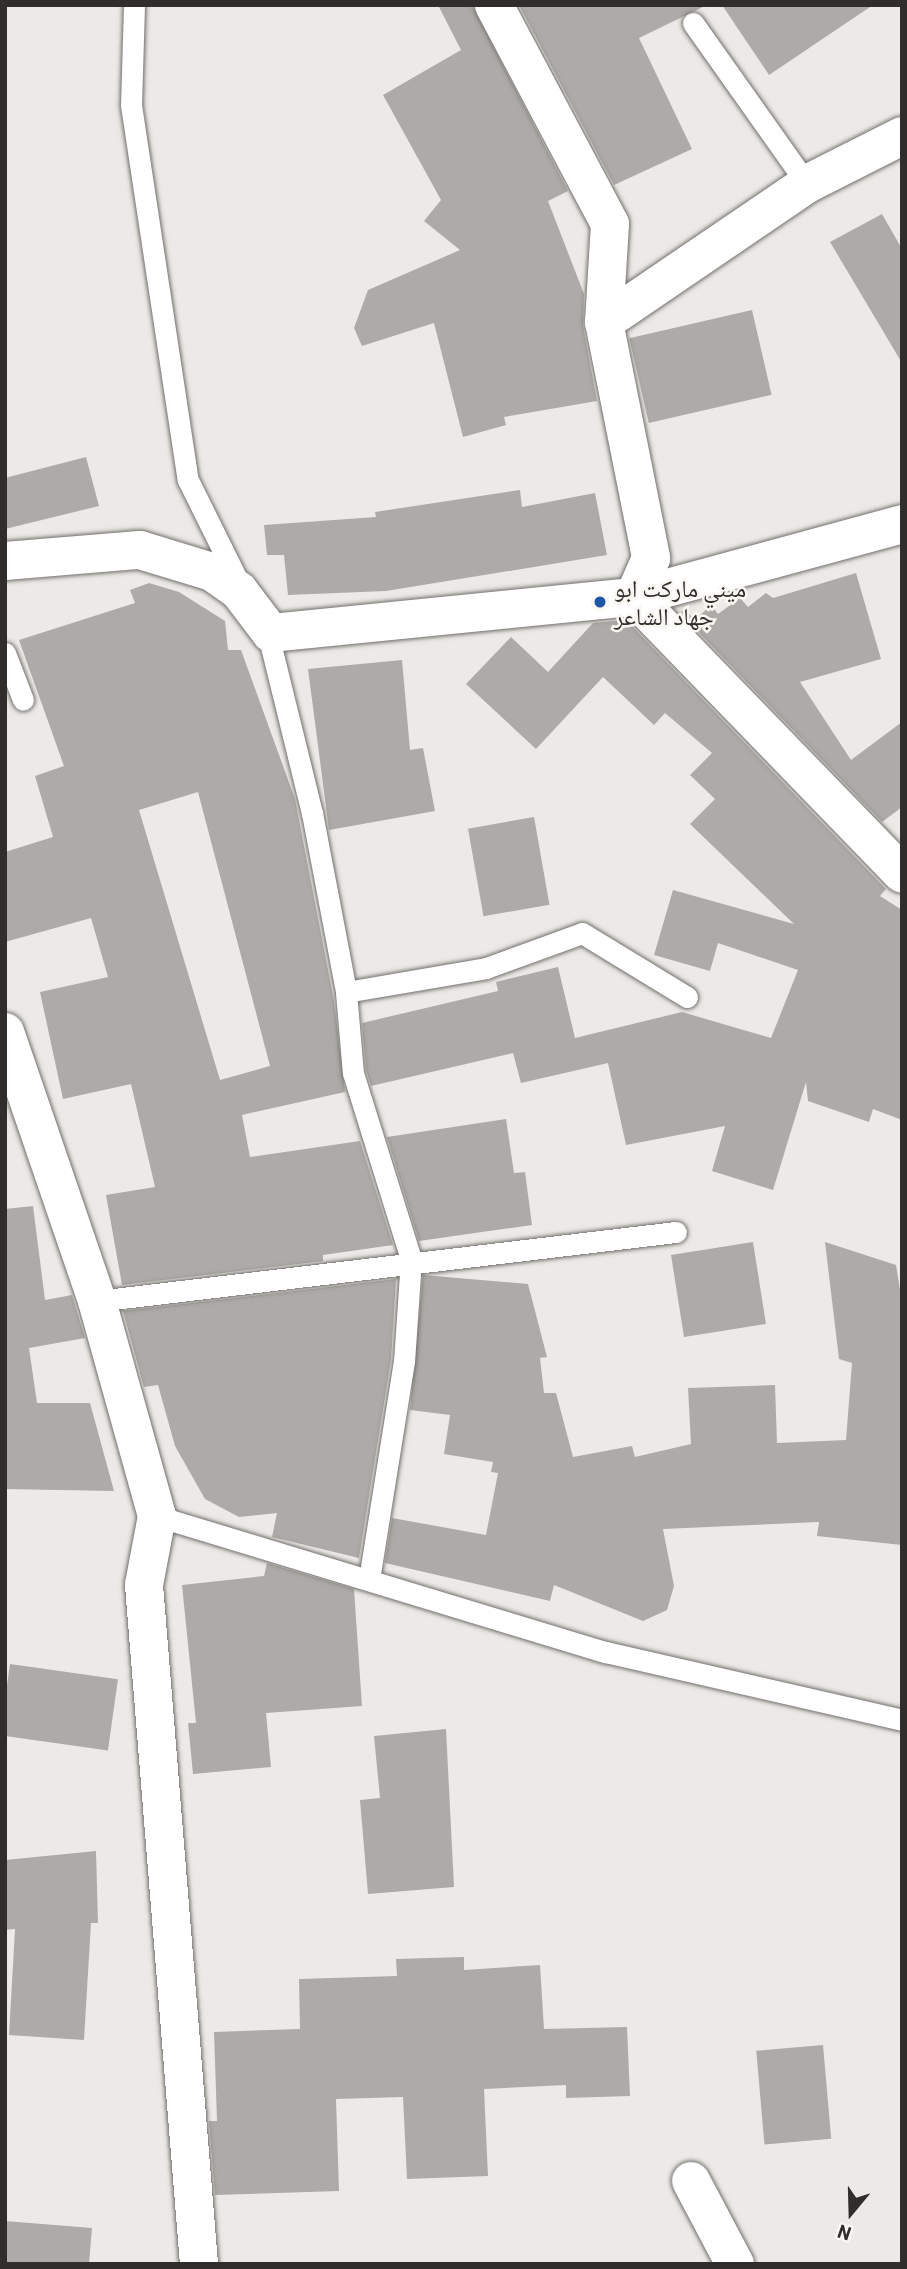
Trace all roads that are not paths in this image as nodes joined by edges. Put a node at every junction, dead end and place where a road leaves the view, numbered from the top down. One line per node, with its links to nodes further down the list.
1 (134, 5): 10 (lane)
2 (494, 5): 6 (street)
3 (693, 23): 5 (lane)
4 (902, 136): 5 (street)
5 (807, 184): 6 (street)
6 (604, 322): 9 (street)
7 (902, 524): 9 (street)
8 (5, 561): 10 (street)
9 (634, 597): 10 (street); 13 (street)
10 (271, 634): 14 (lane)
11 (5, 653): 12 (lane)
12 (23, 700)
13 (902, 874)
14 (346, 992): 15 (lane); 18 (lane)
15 (687, 997)
16 (5, 1032): 19 (street)
17 (676, 1232): 18 (lane)
18 (411, 1259): 19 (lane); 21 (lane)
19 (97, 1301): 20 (street)
20 (157, 1516): 21 (lane); 24 (street)
21 (369, 1580): 22 (lane)
22 (902, 1720)
23 (691, 2181): 25 (street)
24 (199, 2264)
25 (735, 2264)

